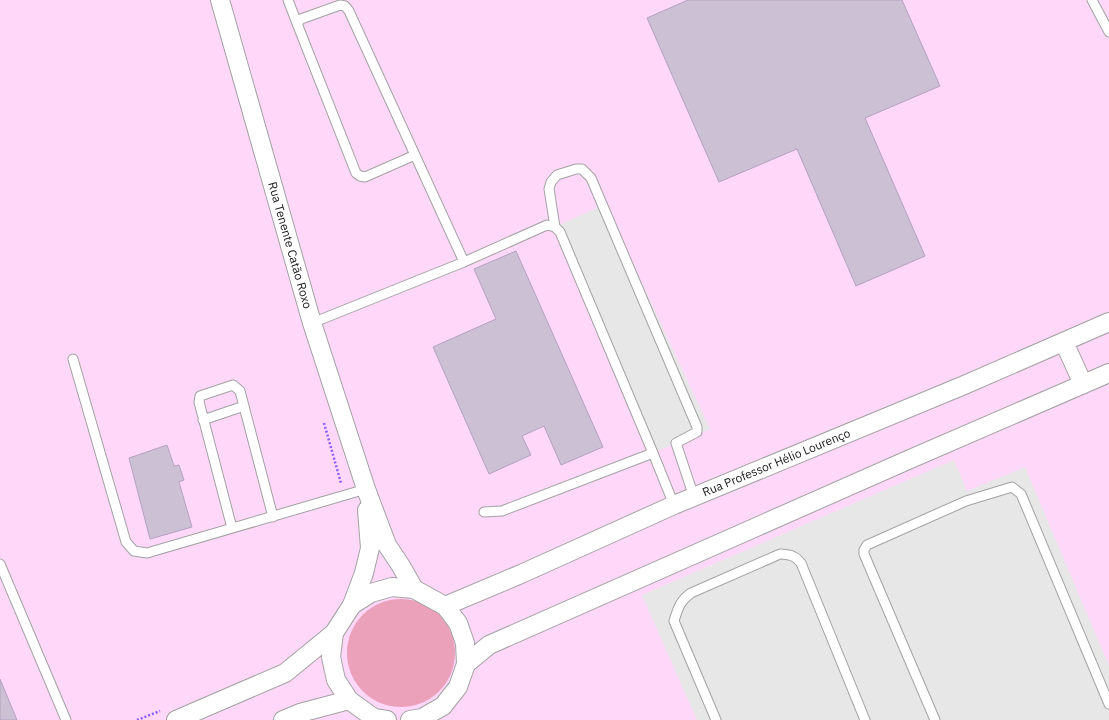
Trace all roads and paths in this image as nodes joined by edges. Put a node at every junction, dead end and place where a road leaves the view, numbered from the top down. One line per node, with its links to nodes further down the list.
1 (220, 0): 10 (street, Rua Tenente Catão Roxo)
2 (288, 0): 4 (lane)
3 (1092, 0): 5 (lane)
4 (298, 26): 6 (lane); 6 (lane)
5 (1109, 32)
6 (415, 155): 8 (lane)
7 (555, 227): 8 (lane); 18 (lane); 21 (lane)
8 (464, 262): 10 (lane)
9 (1109, 322): 11 (street, Rua Professor Hélio Lourenço)
10 (312, 323): 19 (street, Rua Tenente Catão Roxo)
11 (1064, 342): 14 (street); 21 (street, Rua Professor Hélio Lourenço)
12 (73, 359): 25 (lane)
13 (1109, 373): 14 (street)
14 (1084, 384): 31 (street)
15 (244, 406): 16 (lane); 16 (lane); 24 (lane)
16 (203, 420): 25 (lane)
17 (323, 420): 20 (path)
18 (653, 453): 22 (lane); 23 (lane)
19 (366, 489): 20 (lane); 27 (street, Rua Tenente Catão Roxo); 28 (street, Rua Tenente Catão Roxo)
20 (345, 496): 24 (lane)
21 (694, 497): 22 (street, Rua Professor Hélio Lourenço)
22 (674, 505): 29 (street, Rua Professor Hélio Lourenço)
23 (484, 512)
24 (273, 517): 25 (lane)
25 (232, 528)
26 (0, 564): 37 (lane)
27 (414, 588): 28 (street); 29 (street)
28 (352, 604): 30 (street, Rua Tenente Catão Roxo)
29 (446, 606): 31 (street)
30 (334, 633): 33 (street); 35 (street)
31 (466, 664): 32 (street)
32 (458, 687): 40 (street); 41 (street)
33 (349, 700): 36 (street); 39 (street)
34 (1109, 704): 44 (lane)
35 (171, 714): 38 (path)
36 (380, 719)
37 (66, 720)
38 (137, 720)
39 (283, 720)
40 (410, 720)
41 (449, 720)
42 (716, 720): 43 (lane)
43 (865, 720)
44 (935, 720)

